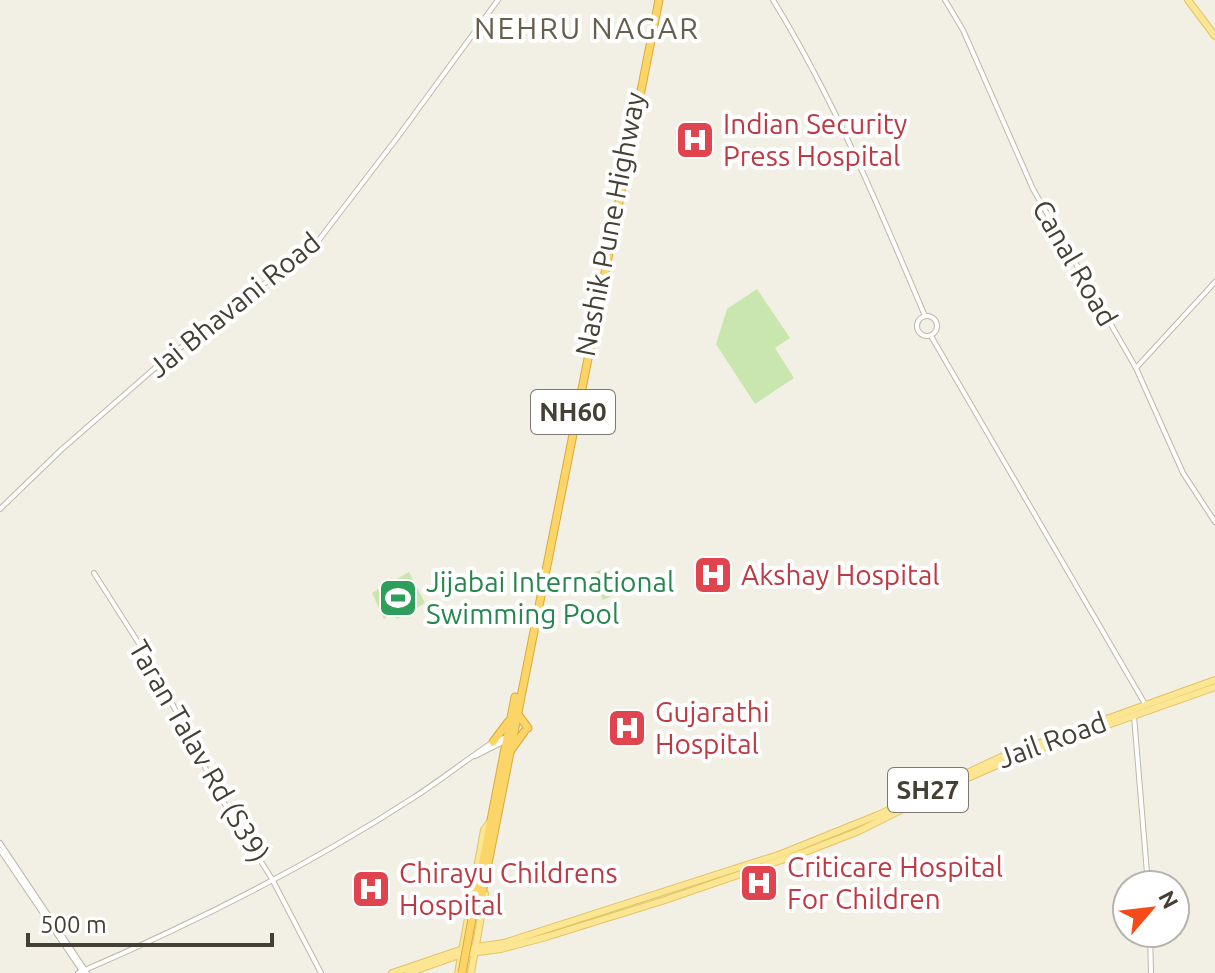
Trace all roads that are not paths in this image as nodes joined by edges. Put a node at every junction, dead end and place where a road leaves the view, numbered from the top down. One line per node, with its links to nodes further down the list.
1 (498, 0): 11 (street, Jai Bhavani Road)
2 (656, 0): 18 (highway, Nashik Pune Highway / NH60)
3 (773, 0): 8 (street)
4 (945, 0): 10 (street, Canal Road)
5 (1188, 0): 6 (main road)
6 (1215, 36)
7 (1215, 282): 10 (street)
8 (925, 316): 9 (street); 9 (street)
9 (931, 336): 16 (street)
10 (1136, 368): 12 (street, Canal Road)
11 (0, 509)
12 (1215, 522)
13 (94, 573): 27 (street, Taran Talav Rd (S39))
14 (1215, 680): 16 (main road, Jail Road / SH27)
15 (1215, 687): 16 (main road)
16 (1147, 708): 17 (main road, Jail Road / SH27)
17 (1134, 712): 26 (street); 29 (main road, Jail Road / SH27)
18 (514, 716): 19 (highway, Nashik Pune Highway / NH60); 20 (highway); 21 (highway)
19 (509, 737): 20 (street); 21 (highway, Nashik Pune Highway); 22 (highway, Nashik Pune Highway / NH60)
20 (494, 744): 22 (highway); 27 (street)
21 (509, 752): 23 (highway, Nashik Pune Highway)
22 (501, 765): 23 (highway, Nashik Pune Highway / NH60)
23 (492, 822): 28 (main road); 32 (main road); 37 (highway, bridge)
24 (0, 843): 33 (street)
25 (0, 850): 33 (street)
26 (1147, 869)
27 (272, 879): 33 (street); 34 (street, Taran Talav Rd (S39))
28 (479, 929): 29 (main road); 31 (main road)
29 (494, 948): 31 (main road, Jail Road / SH27)
30 (1150, 949): 38 (street)
31 (476, 950): 32 (main road, Jail Road / SH27); 37 (main road)
32 (462, 952): 35 (main road, Jail Road); 36 (main road, Jail Road); 37 (main road)
33 (83, 972)
34 (321, 973)
35 (392, 973)
36 (408, 973)
37 (465, 973)
38 (1151, 973)

